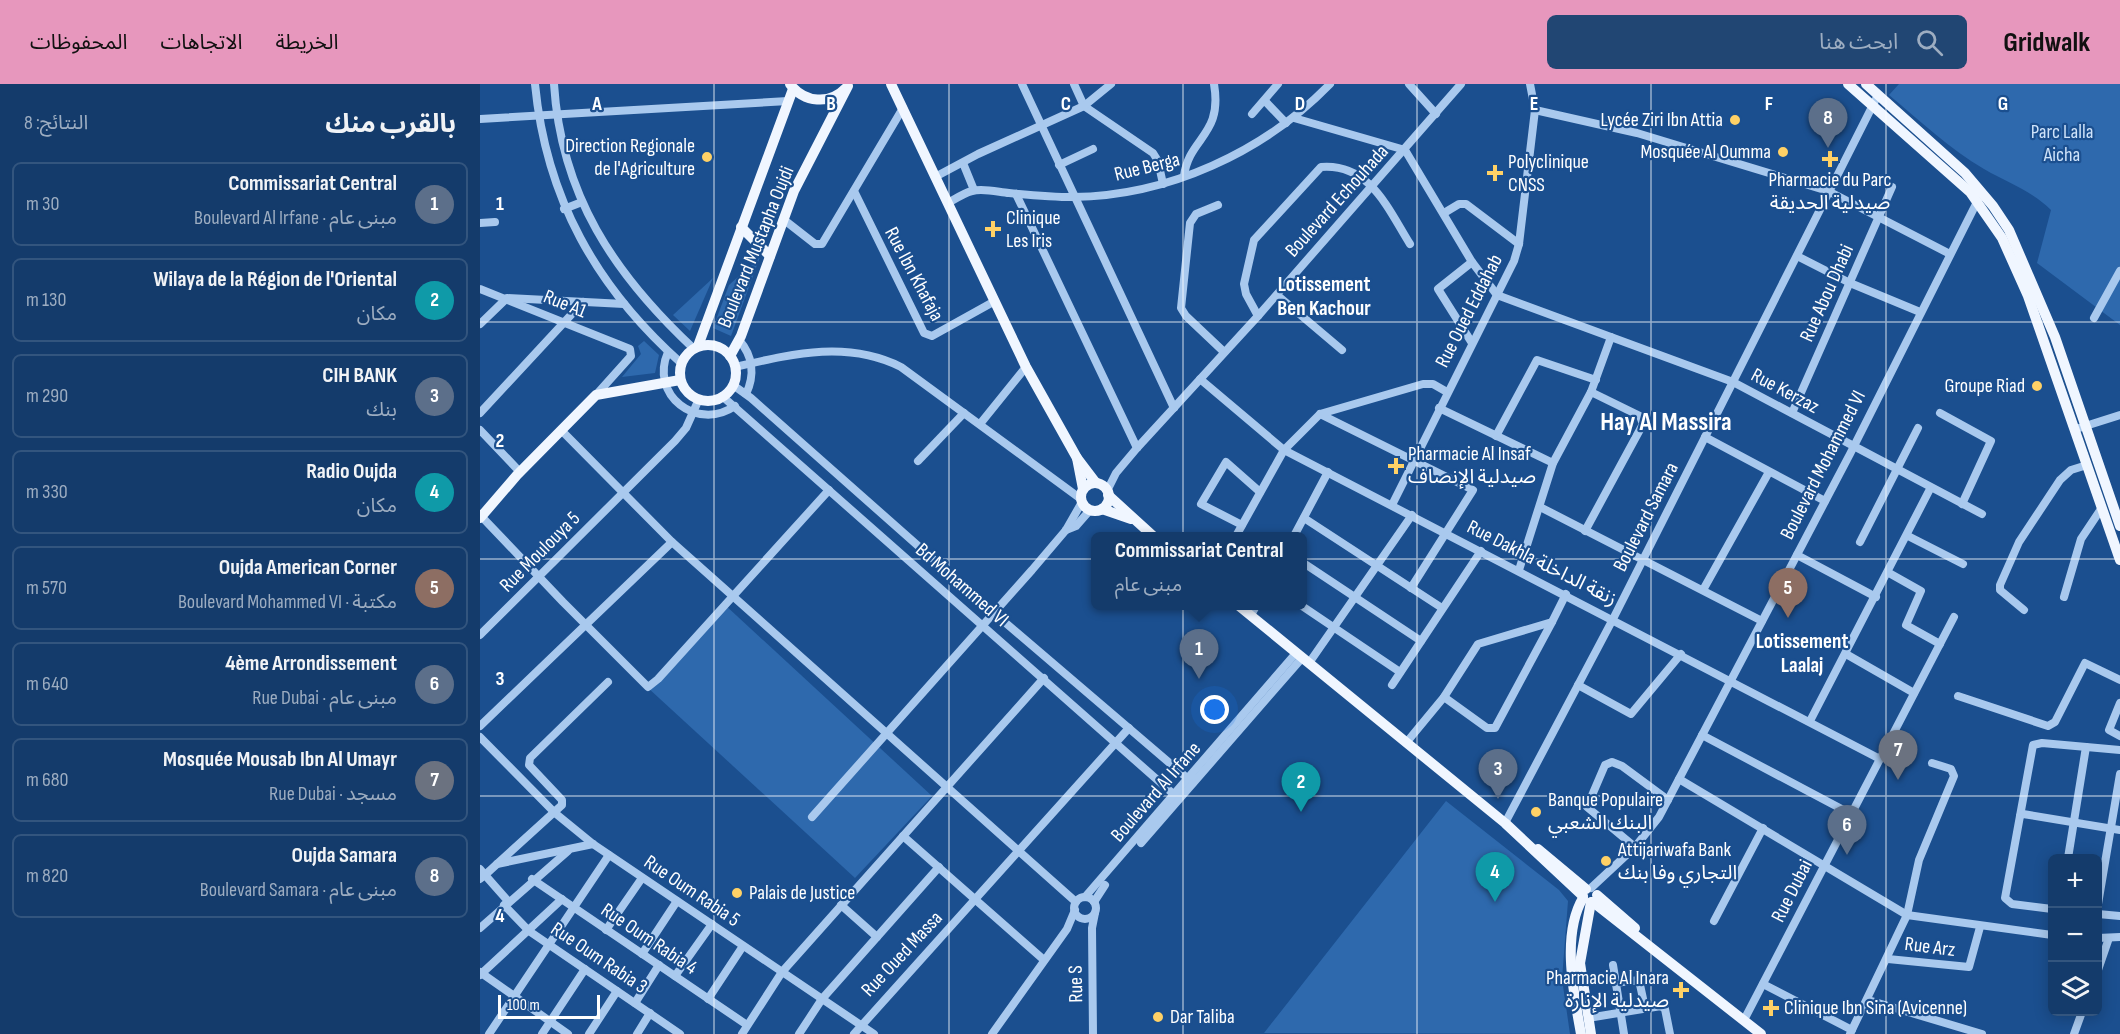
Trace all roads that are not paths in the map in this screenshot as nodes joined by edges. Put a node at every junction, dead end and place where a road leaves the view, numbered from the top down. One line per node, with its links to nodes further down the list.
1 (535, 84): 26 (street)
2 (554, 84): 25 (street)
3 (891, 84): 21 (main road)
4 (1022, 84): 29 (street)
5 (1074, 84): 20 (street)
6 (1111, 84): 20 (street)
7 (1214, 84): 34 (street)
8 (1278, 84): 19 (street)
9 (1330, 84): 28 (street, Rue Berga)
10 (1409, 84): 24 (street)
11 (1461, 84): 24 (street, Boulevard Echouhada)
12 (1530, 84): 22 (street, Rue Oued Eddahab)
13 (1866, 84): 17 (main road)
14 (849, 85): 16 (main road); 51 (main road, Boulevard Mustapha Oujdi)
15 (1850, 85): 17 (main road)
16 (792, 86): 18 (main road, Boulevard Mustapha Oujdi)
17 (1875, 100): 41 (street, Boulevard Samara); 43 (main road)
18 (788, 101): 25 (street); 54 (main road, Boulevard Mustapha Oujdi)
19 (1265, 101): 23 (street); 28 (street)
20 (1084, 106): 29 (street); 36 (street)
21 (903, 108): 35 (main road); 40 (street)
22 (1535, 110): 41 (street); 56 (street, Rue Oued Eddahab)
23 (1252, 114)
24 (1436, 114): 31 (street, Boulevard Echouhada)
25 (556, 115): 26 (street); 45 (street)
26 (538, 117): 27 (street); 48 (street)
27 (480, 119)
28 (1290, 120): 31 (street); 34 (street, Rue Berga)
29 (1040, 126): 32 (street); 33 (street)
30 (1093, 149): 33 (street)
31 (1405, 150): 37 (street, Boulevard Echouhada); 49 (street)
32 (963, 163): 35 (street); 39 (street)
33 (1059, 165): 44 (street)
34 (1184, 176): 36 (street, Rue Berga)
35 (935, 177): 46 (main road)
36 (1164, 184): 44 (street, Rue Berga)
37 (1373, 184): 55 (street); 64 (street, Boulevard Echouhada); 72 (street)
38 (1892, 187): 50 (street, Rue Abou Dhabi)
39 (974, 190): 42 (street, Rue Berga); 46 (street)
40 (854, 191): 51 (street); 68 (street, Rue Ibn Khafaja)
41 (1828, 191): 50 (street); 59 (street, Boulevard Samara)
42 (1016, 194): 44 (street, Rue Berga); 120 (street)
43 (1980, 196): 57 (street, Boulevard Mohammed VI); 65 (main road)
44 (1074, 197): 103 (street)
45 (582, 202): 48 (street); 81 (street)
46 (948, 203): 68 (main road)
47 (1218, 205): 83 (street)
48 (564, 209): 70 (street)
49 (1444, 213): 56 (street); 60 (street)
50 (1879, 218): 57 (street); 62 (street, Rue Abou Dhabi)
51 (783, 219): 58 (main road, Boulevard Mustapha Oujdi)
52 (495, 222): 53 (street)
53 (480, 223)
54 (741, 227): 58 (main road); 81 (main road, Boulevard Mustapha Oujdi)
55 (1410, 244)
56 (1519, 244): 66 (street, Rue Oued Eddahab)
57 (1950, 254): 71 (street, Boulevard Mohammed VI)
58 (770, 256): 78 (main road, Boulevard Mustapha Oujdi)
59 (1797, 256): 62 (street); 94 (street, Boulevard Samara)
60 (1472, 261): 66 (street); 80 (street)
61 (2120, 271): 73 (street)
62 (1850, 283): 71 (street); 108 (street, Rue Abou Dhabi)
63 (480, 289): 67 (street, Rue A1)
64 (1277, 294): 72 (street, Boulevard Echouhada); 82 (street)
65 (2032, 294): 77 (main road); 79 (main road)
66 (1497, 295): 76 (street, Rue Kerzaz); 80 (street, Rue Oued Eddahab)
67 (507, 298): 69 (street); 74 (street, Rue A1); 75 (street)
68 (994, 301): 89 (main road)
69 (583, 302): 70 (street); 74 (street)
70 (624, 304): 84 (street)
71 (1920, 312): 119 (street, Boulevard Mohammed VI)
72 (1258, 316): 83 (street, Boulevard Echouhada)
73 (2094, 318)
74 (565, 322): 99 (street, Rue A1); 105 (street)
75 (480, 324)
76 (1611, 337): 92 (street); 94 (street, Rue Kerzaz)
77 (2055, 337): 79 (main road); 114 (main road)
78 (739, 340): 85 (main road, Boulevard Mustapha Oujdi); 87 (street)
79 (2044, 341): 114 (main road)
80 (1472, 344): 96 (street, Rue Oued Eddahab)
81 (696, 347): 85 (main road); 86 (main road)
82 (1342, 350)
83 (1223, 351): 90 (street, Boulevard Echouhada)
84 (668, 352): 86 (street); 93 (street)
85 (730, 356): 88 (main road)
86 (681, 363): 91 (main road)
87 (751, 363): 88 (street); 98 (street); 106 (street)
88 (735, 367): 95 (main road)
89 (1026, 367): 112 (street); 122 (main road)
90 (1200, 379): 103 (street, Boulevard Echouhada); 121 (street, Rue Dakhla زنقة الداخلة)
91 (681, 380): 93 (main road); 101 (main road)
92 (1596, 380): 97 (street); 117 (street)
93 (665, 382): 99 (main road); 107 (street)
94 (1733, 382): 108 (street, Rue Kerzaz); 118 (street, Boulevard Samara)
95 (733, 385): 98 (street, Bd Mohammed VI); 100 (main road)
96 (1447, 392): 104 (street, Rue Oued Eddahab); 110 (street)
97 (1591, 392): 125 (street); 150 (street)
98 (746, 394): 179 (street, Bd Mohammed VI)
99 (596, 395): 116 (main road)
100 (722, 396): 101 (main road); 102 (street, Bd Mohammed VI)
101 (699, 399): 107 (street, Rue Moulouya 5)
102 (735, 406): 107 (street); 133 (street, Bd Mohammed VI)
103 (1174, 408): 120 (street, Boulevard Echouhada)
104 (1439, 408): 117 (street); 123 (street, Rue Oued Eddahab)
105 (480, 412)
106 (964, 412): 112 (street); 124 (street)
107 (693, 413): 134 (street, Rue Moulouya 5)
108 (1792, 413): 119 (street, Rue Kerzaz)
109 (1940, 413): 138 (street)
110 (1320, 414): 121 (street); 123 (street)
111 (2120, 416): 114 (street)
112 (980, 424): 136 (street)
113 (1918, 428): 127 (street)
114 (2080, 428): 126 (main road); 149 (main road)
115 (480, 431): 128 (street)
116 (562, 431): 128 (main road); 134 (street)
117 (1496, 436): 125 (street)
118 (1705, 437): 130 (street); 160 (street, Boulevard Samara)
119 (1854, 446): 127 (street, Rue Kerzaz); 137 (street, Boulevard Mohammed VI)
120 (1137, 448): 131 (street, Boulevard Echouhada)
121 (1284, 450): 129 (street, Rue Dakhla زنقة الداخلة); 135 (street)
122 (1077, 458): 131 (main road); 136 (main road)
123 (1414, 459): 139 (street, Rue Oued Eddahab); 154 (street)
124 (918, 461)
125 (1553, 463): 140 (street)
126 (2087, 465): 142 (main road); 178 (street)
127 (1897, 470): 132 (street, Rue Kerzaz); 157 (street)
128 (520, 472): 145 (main road)
129 (1328, 472): 139 (street, Rue Dakhla زنقة الداخلة); 146 (street)
130 (1769, 472): 137 (street); 169 (street)
131 (1102, 488): 136 (main road); 141 (main road); 147 (main road)
132 (1930, 489): 138 (street, Rue Kerzaz); 155 (street)
133 (828, 490): 171 (street); 185 (street, Bd Mohammed VI)
134 (622, 492): 156 (street); 167 (street, Rue Moulouya 5)
135 (1260, 492): 148 (street); 148 (street)
136 (1084, 498): 141 (main road); 179 (street)
137 (1825, 501): 159 (street, Boulevard Mohammed VI)
138 (1962, 504): 143 (street, Rue Kerzaz)
139 (1392, 505): 144 (street, Rue Dakhla زنقة الداخلة)
140 (1540, 507): 150 (street); 165 (street)
141 (1102, 509): 147 (main road)
142 (2101, 509): 161 (main road); 174 (street)
143 (1982, 514)
144 (1412, 515): 154 (street, Rue Dakhla زنقة الداخلة); 164 (street, Boulevard Al Irfane)
145 (481, 517): 167 (street)
146 (1304, 518): 153 (street); 164 (street)
147 (1134, 520): 151 (main road)
148 (1242, 525): 152 (street)
149 (2120, 526)
150 (1585, 531): 160 (street)
151 (1147, 532)
152 (1238, 532)
153 (1297, 532)
154 (1446, 532): 158 (street, Rue Dakhla زنقة الداخلة); 168 (street)
155 (1908, 536): 162 (street); 166 (street)
156 (672, 542): 171 (street); 184 (street)
157 (1860, 542)
158 (1481, 551): 165 (street, Rue Dakhla زنقة الداخلة); 175 (street)
159 (1797, 555): 173 (street); 182 (street, Boulevard Mohammed VI)
160 (1643, 560): 169 (street); 181 (street, Boulevard Samara)
161 (2120, 560)
162 (1963, 564)
163 (1307, 565): 172 (street)
164 (1377, 566): 168 (street); 172 (street, Boulevard Al Irfane)
165 (1519, 570): 170 (street, Rue Dakhla زنقة الداخلة)
166 (1889, 573): 173 (street); 189 (street)
167 (540, 578): 184 (street); 187 (street, Rue Moulouya 5)
168 (1412, 588): 175 (street)
169 (1703, 590): 182 (street)
170 (1566, 594): 181 (street, Rue Dakhla زنقة الداخلة); 183 (street)
171 (732, 595): 184 (street); 207 (street)
172 (1356, 596): 186 (street, Boulevard Al Irfane); 188 (street)
173 (1876, 597): 191 (street)
174 (2064, 597)
175 (1442, 608): 188 (street)
176 (1307, 609): 186 (street)
177 (1253, 610): 192 (main road)
178 (2024, 610)
179 (994, 613): 185 (street); 206 (street, Bd Mohammed VI)
180 (1954, 617): 189 (street, Rue Dubai)
181 (1613, 619): 190 (street, Rue Dakhla زنقة الداخلة); 199 (street, Boulevard Samara)
182 (1762, 621): 195 (street, Boulevard Mohammed VI)
183 (1552, 622): 202 (street); 202 (street)
184 (586, 626): 205 (street)
185 (982, 626): 194 (street, Bd Mohammed VI); 207 (street)
186 (1334, 628): 192 (street, Boulevard Al Irfane); 193 (street)
187 (480, 634)
188 (1420, 641): 193 (street)
189 (1940, 644): 200 (street, Rue Dubai)
190 (1681, 654): 195 (street, Rue Dakhla زنقة الداخلة); 199 (street)
191 (1846, 654): 200 (street); 204 (street)
192 (1303, 658): 212 (main road); 219 (street, Boulevard Al Irfane)
193 (1400, 672): 198 (street)
194 (1044, 678): 211 (street, Bd Mohammed VI); 220 (street)
195 (1730, 680): 204 (street, Rue Dakhla زنقة الداخلة); 208 (street, Boulevard Mohammed VI)
196 (2120, 680): 201 (street)
197 (608, 682): 223 (street)
198 (1392, 685)
199 (1578, 685): 228 (street, Boulevard Samara)
200 (1914, 693): 215 (street, Rue Dubai)
201 (1958, 696)
202 (1444, 697): 212 (street)
203 (2120, 703): 209 (street)
204 (1810, 721): 215 (street, Rue Dakhla زنقة الداخلة)
205 (480, 726)
206 (1129, 728): 211 (street, Rue Oued Massa); 219 (street, Bd Mohammed VI)
207 (887, 734): 220 (street); 226 (street)
208 (1702, 735): 218 (street, Boulevard Mohammed VI); 224 (street)
209 (2120, 736)
210 (480, 737): 223 (street, Rue Oum Rabia 5)
211 (1116, 742): 221 (street, Bd Mohammed VI); 235 (street, Rue Oued Massa)
212 (1407, 743): 228 (main road)
213 (2086, 747): 214 (street); 225 (street); 227 (street)
214 (2120, 750)
215 (1880, 759): 224 (street, Rue Dubai)
216 (1932, 763): 258 (street)
217 (2120, 774): 230 (street)
218 (1679, 780): 222 (street, Boulevard Mohammed VI); 229 (street)
219 (1191, 781): 221 (street, Boulevard Al Irfane)
220 (946, 786): 231 (street); 235 (street)
221 (1177, 797): 246 (street, Boulevard Al Irfane); 250 (street, Boulevard Al Irfane)
222 (1668, 800): 233 (street, Boulevard Mohammed VI); 233 (street)
223 (555, 813): 232 (street, Rue Oum Rabia 5); 238 (street)
224 (1851, 814): 239 (street, Rue Dubai)
225 (2020, 816): 227 (street); 254 (street)
226 (812, 817)
227 (2073, 822): 230 (street); 236 (street)
228 (1505, 823): 245 (main road)
229 (1763, 828): 239 (street); 260 (street)
230 (2115, 829): 244 (street)
231 (903, 836): 240 (street); 252 (street)
232 (593, 844): 234 (street); 237 (street, Rue Oum Rabia 5)
233 (1635, 847): 245 (street, Boulevard Mohammed VI)
234 (569, 850): 238 (street); 243 (street)
235 (1017, 851): 247 (street, Rue Oued Massa); 255 (street)
236 (2069, 854)
237 (609, 855): 242 (street, Rue Oum Rabia 5); 253 (street)
238 (497, 864): 241 (street)
239 (1824, 864): 258 (street); 285 (street, Rue Dubai)
240 (939, 867): 247 (street); 268 (street)
241 (482, 874): 251 (street, Rue Oum Rabia 3)
242 (642, 878): 249 (street, Rue Oum Rabia 5); 265 (street)
243 (532, 879): 248 (street, Rue Oum Rabia 4); 251 (street)
244 (2102, 883)
245 (1590, 895): 296 (main road, Boulevard Mohammed VI); 297 (main road); 315 (main road, Boulevard Mohammed VI)
246 (1085, 897): 250 (street); 255 (street, Boulevard Al Irfane)
247 (976, 898): 276 (street); 300 (street, Rue Oued Massa)
248 (562, 899): 253 (street, Rue Oum Rabia 4); 264 (street)
249 (677, 901): 261 (street, Rue Oum Rabia 5); 274 (street)
250 (1094, 902): 256 (street, Rue S)
251 (506, 903): 263 (street); 264 (street, Rue Oum Rabia 3)
252 (841, 905): 268 (street); 281 (street)
253 (573, 907): 265 (street, Rue Oum Rabia 4); 272 (street)
254 (2048, 908)
255 (1078, 912): 256 (street); 266 (street); 276 (street)
256 (1095, 913): 266 (street, Rue S)
257 (2102, 914): 259 (street)
258 (1906, 915): 262 (street); 275 (street)
259 (2120, 916)
260 (1714, 921)
261 (712, 924): 273 (street, Rue Oum Rabia 5); 283 (street)
262 (1980, 927): 267 (street); 275 (street, Rue Arz)
263 (480, 928)
264 (529, 930): 272 (street, Rue Oum Rabia 3); 282 (street)
265 (606, 930): 274 (street, Rue Oum Rabia 4)
266 (1092, 933): 314 (street, Rue S)
267 (2048, 935)
268 (878, 937): 289 (street)
269 (2120, 937): 271 (street)
270 (2102, 938): 271 (street)
271 (2109, 938): 277 (street)
272 (549, 944): 280 (street, Rue Oum Rabia 3); 287 (street)
273 (743, 946): 281 (street, Rue Oum Rabia 5); 288 (street)
274 (642, 954): 278 (street, Rue Oum Rabia 4)
275 (1888, 959): 290 (street)
276 (1044, 960): 313 (street)
277 (2100, 962)
278 (659, 965): 283 (street, Rue Oum Rabia 4); 291 (street)
279 (1612, 965): 284 (street)
280 (585, 969): 286 (street, Rue Oum Rabia 3); 298 (street)
281 (782, 972): 289 (street, Rue Oum Rabia 5); 299 (street)
282 (480, 974): 287 (street)
283 (675, 976): 288 (street, Rue Oum Rabia 4)
284 (1615, 983): 292 (street); 293 (street)
285 (1763, 984): 297 (street, Rue Dubai); 302 (street)
286 (617, 991): 291 (street, Rue Oum Rabia 3); 306 (street)
287 (514, 996): 298 (street); 303 (street)
288 (708, 999): 299 (street, Rue Oum Rabia 4)
289 (822, 999): 300 (street, Rue Oum Rabia 5); 310 (street)
290 (1868, 999): 302 (street); 320 (street)
291 (634, 1003): 294 (street, Rue Oum Rabia 3)
292 (1645, 1008): 293 (street); 318 (street)
293 (1620, 1012): 296 (street); 317 (street)
294 (650, 1014): 307 (street); 308 (street, Rue Oum Rabia 3)
295 (2080, 1016): 321 (street)
296 (1588, 1018): 316 (main road, Boulevard Mohammed VI)
297 (1744, 1020): 319 (main road)
298 (550, 1022): 304 (street); 305 (street)
299 (747, 1025): 309 (street)
300 (860, 1025): 311 (street, Rue Oued Massa); 312 (street, Rue Oum Rabia 5)
301 (480, 1030): 303 (street)
302 (1851, 1032)
303 (488, 1034)
304 (542, 1034)
305 (568, 1034)
306 (589, 1034)
307 (637, 1034)
308 (680, 1034)
309 (742, 1034)
310 (799, 1034)
311 (854, 1034)
312 (874, 1034)
313 (992, 1034)
314 (1093, 1034)
315 (1581, 1034)
316 (1591, 1034)
317 (1624, 1034)
318 (1670, 1034)
319 (1761, 1034)
320 (1983, 1034)
321 (2074, 1034)

